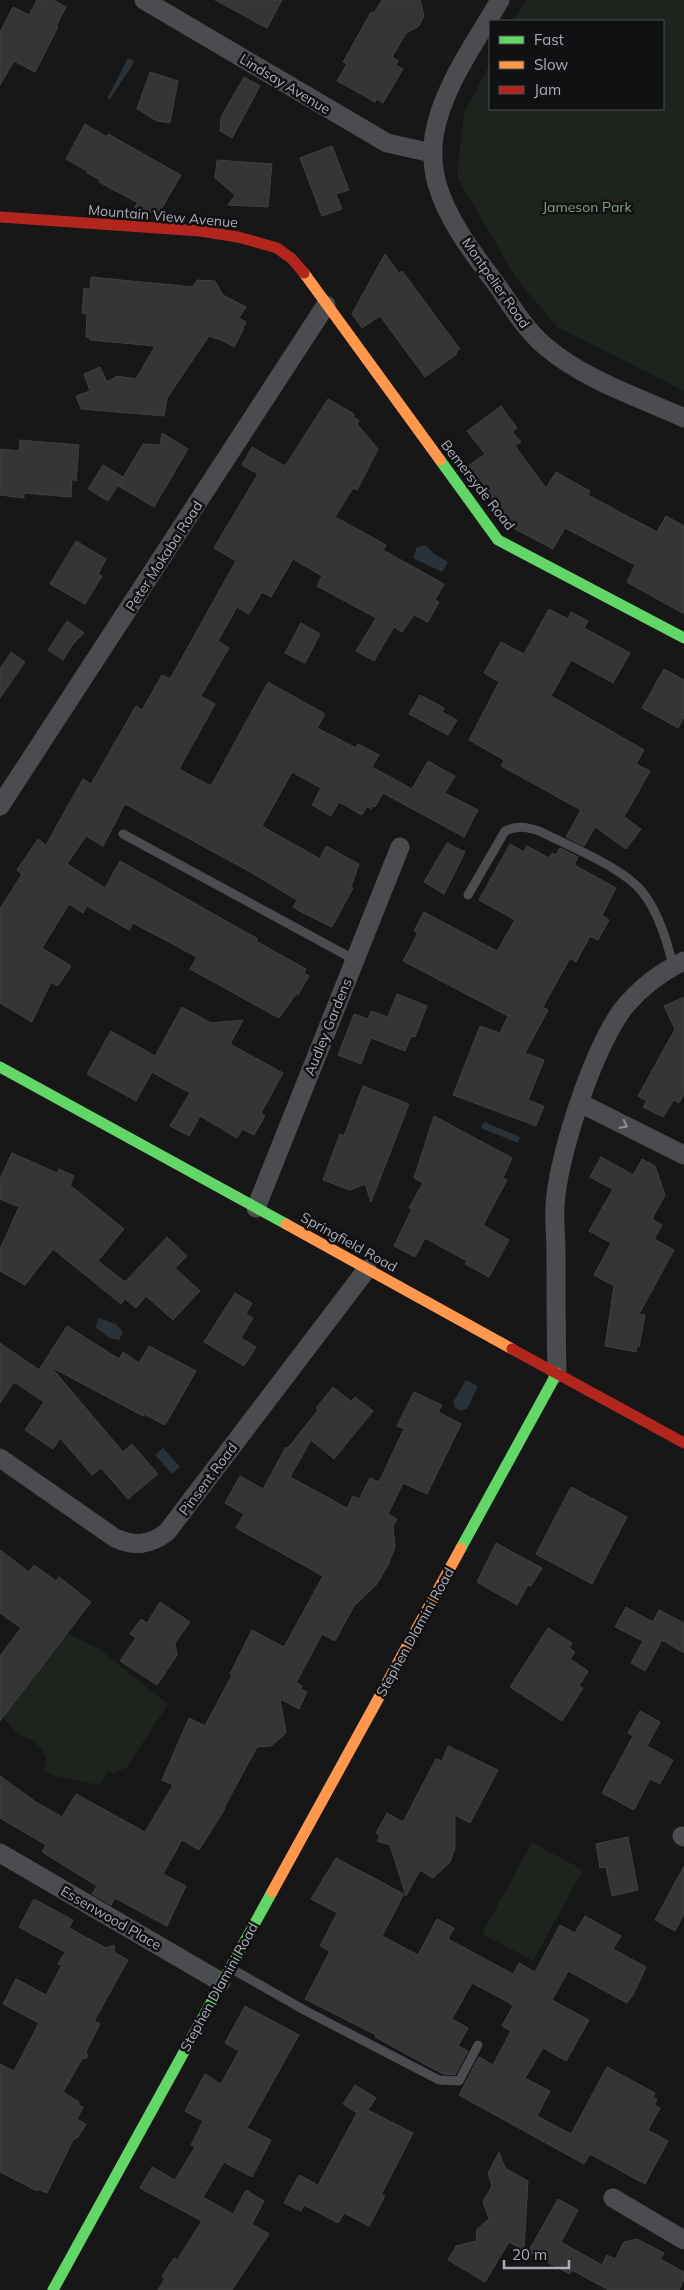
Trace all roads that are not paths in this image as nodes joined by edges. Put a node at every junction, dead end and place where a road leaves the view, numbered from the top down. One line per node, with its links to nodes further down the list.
1 (144, 0): 3 (street, Lindsay Avenue)
2 (500, 0): 3 (street)
3 (432, 153): 6 (street, Montpelier Road)
4 (0, 217): 5 (street, Mountain View Avenue)
5 (326, 305): 7 (street, Bemersyde Road); 8 (street, Peter Mokaba Road)
6 (684, 418)
7 (684, 638)
8 (0, 806)
9 (122, 834): 12 (lane)
10 (400, 847): 12 (street, Audley Gardens)
11 (468, 895): 13 (lane)
12 (355, 960): 17 (street, Audley Gardens)
13 (678, 964): 15 (street, Stephen Dlamini Road)
14 (0, 1067): 17 (street, Springfield Road)
15 (580, 1103): 16 (street, one-way to 16); 19 (street, Stephen Dlamini Road)
16 (684, 1155)
17 (256, 1208): 18 (street, Springfield Road)
18 (367, 1269): 19 (street, Springfield Road); 21 (street, Pinsent Road)
19 (557, 1373): 20 (street, Springfield Road); 23 (street, Stephen Dlamini Road)
20 (684, 1443)
21 (0, 1458)
22 (0, 1853): 23 (street, Essenwood Place)
23 (226, 1975): 24 (lane); 27 (street, Stephen Dlamini Road)
24 (478, 2046)
25 (613, 2198): 26 (street)
26 (684, 2240)
27 (53, 2290)

